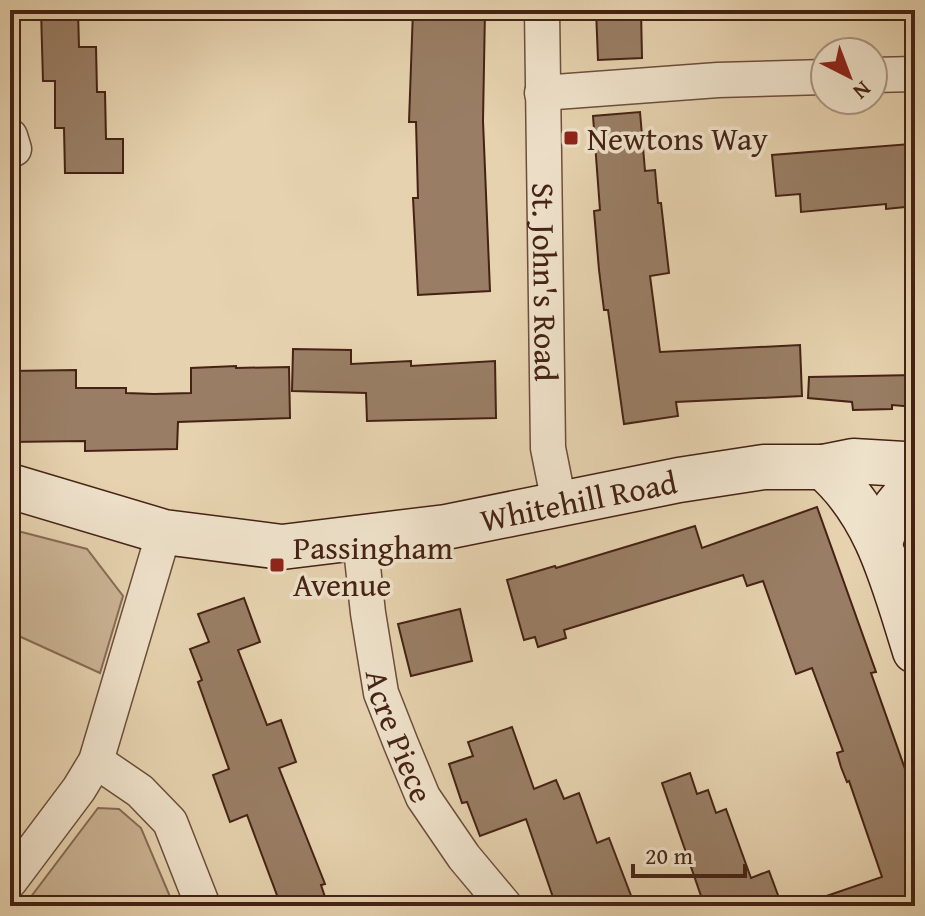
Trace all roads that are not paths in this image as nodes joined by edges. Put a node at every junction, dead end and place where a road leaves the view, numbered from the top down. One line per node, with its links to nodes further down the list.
1 (542, 10): 5 (street, St. John's Road)
2 (915, 74): 3 (street)
3 (889, 75)
4 (809, 77): 5 (street)
5 (542, 93): 12 (street, St. John's Road)
6 (10, 136): 7 (street)
7 (10, 149)
8 (823, 467): 9 (street, Whitehill Road); 12 (street, Whitehill Road); 15 (street)
9 (915, 468)
10 (10, 486): 13 (street, Whitehill Road)
11 (915, 487): 15 (street)
12 (559, 503): 14 (street, Whitehill Road)
13 (164, 532): 14 (street, Whitehill Road); 17 (street)
14 (360, 539): 20 (street, Acre Piece)
15 (880, 544): 16 (street)
16 (915, 651)
17 (96, 761): 18 (street); 19 (street)
18 (10, 881)
19 (203, 906)
20 (505, 906)

